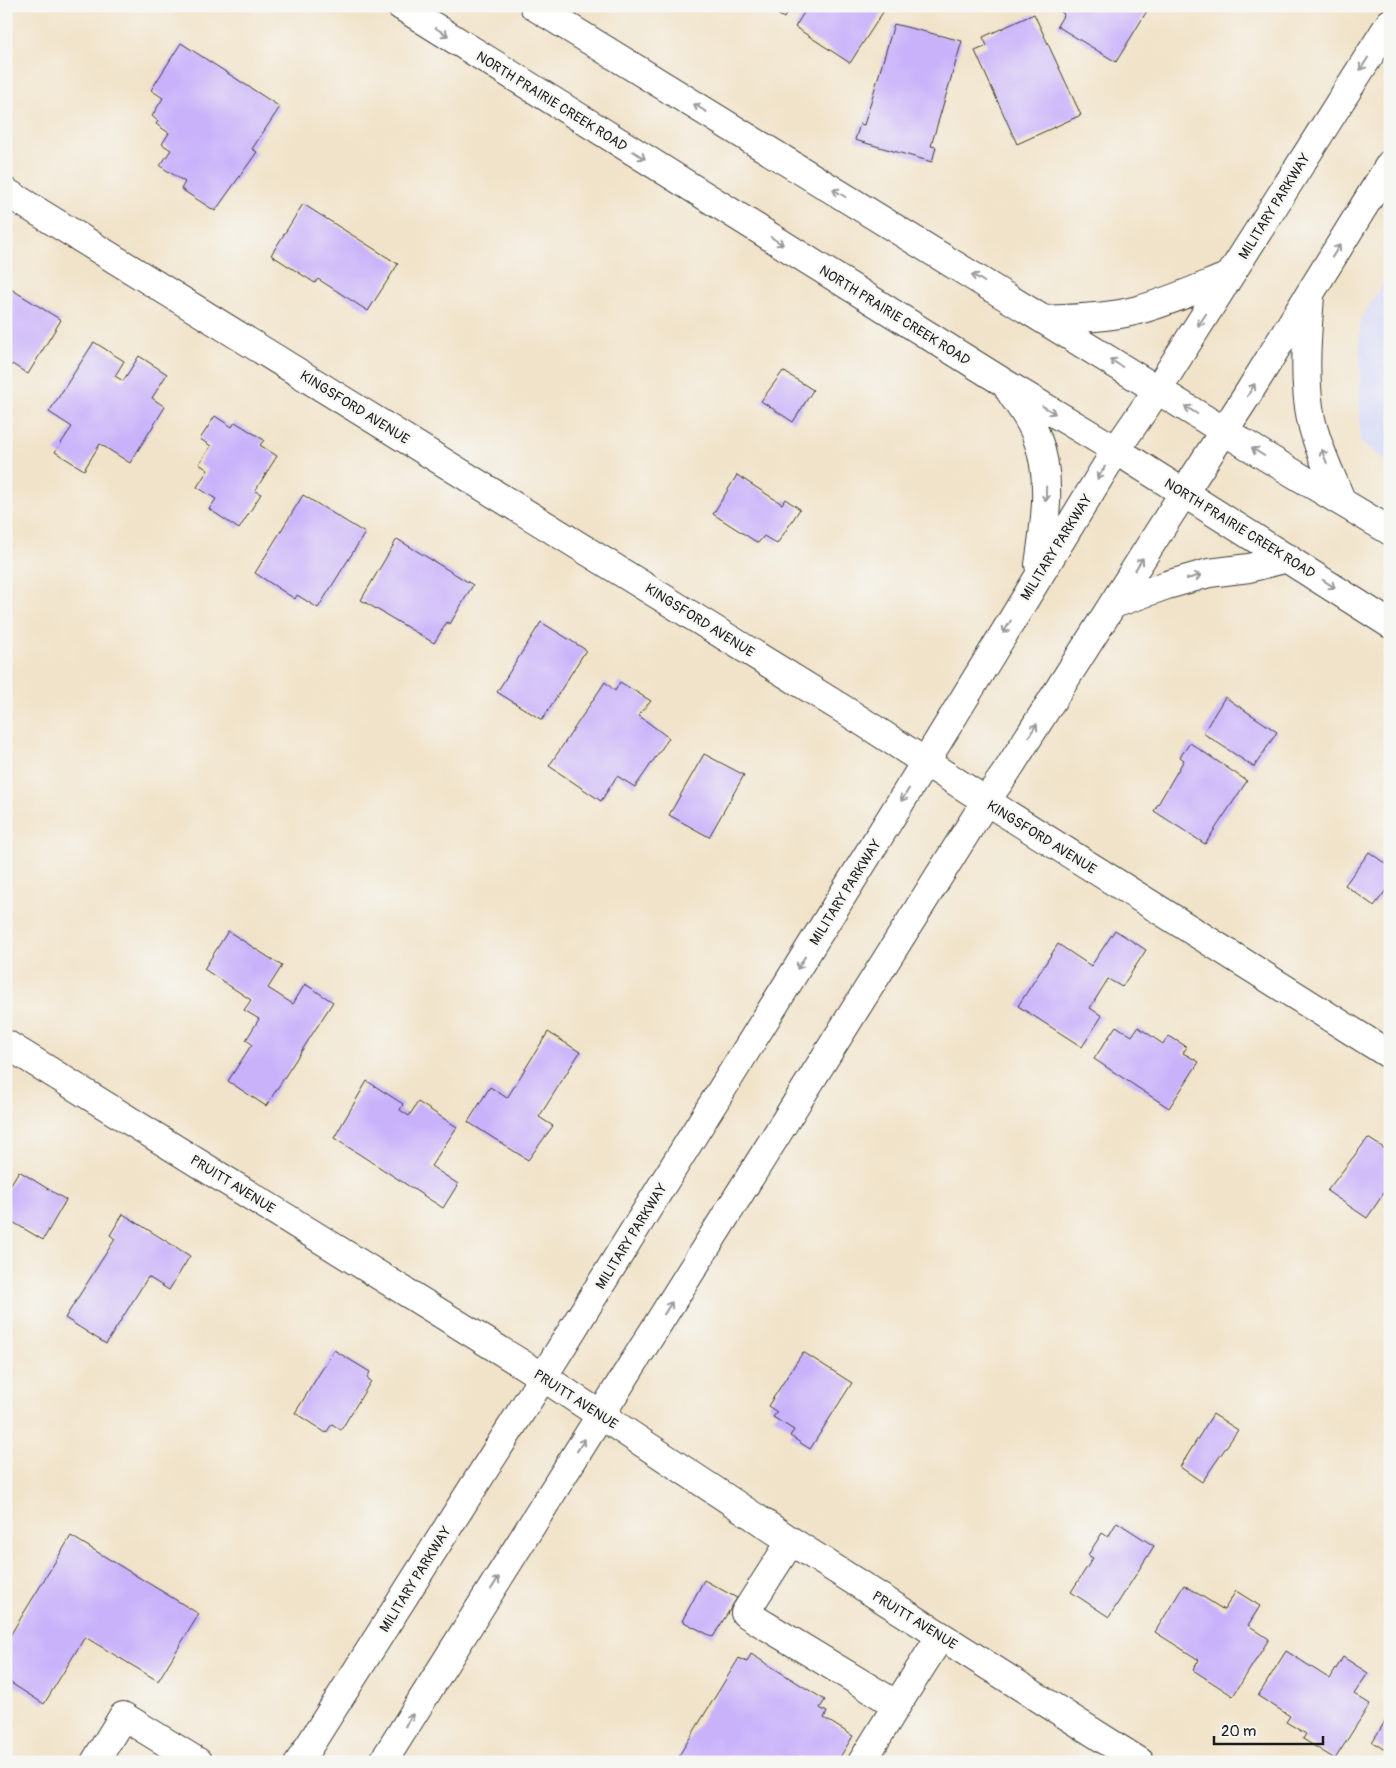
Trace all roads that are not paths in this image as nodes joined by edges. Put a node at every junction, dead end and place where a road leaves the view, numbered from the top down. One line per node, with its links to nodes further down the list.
1 (401, 6): 9 (main road, NORTH PRAIRIE CREEK ROAD, one-way to 9)
2 (535, 6): 8 (main road, one-way to 2)
3 (1390, 23): 6 (main road, MILITARY PARKWAY, one-way to 6)
4 (1390, 164): 7 (main road, one-way to 4)
5 (6, 192): 20 (main road, KINGSFORD AVENUE)
6 (1229, 276): 8 (main road); 10 (main road, MILITARY PARKWAY, one-way to 10)
7 (1310, 293): 11 (main road, one-way to 7); 14 (main road, one-way to 7)
8 (1045, 320): 10 (main road, one-way to 8)
9 (1006, 384): 12 (main road, NORTH PRAIRIE CREEK ROAD, one-way to 12); 17 (main road, one-way to 17)
10 (1158, 389): 11 (main road, one-way to 10); 12 (main road, MILITARY PARKWAY)
11 (1224, 430): 13 (main road); 14 (main road, one-way to 11)
12 (1116, 450): 13 (main road, NORTH PRAIRIE CREEK ROAD); 17 (main road, MILITARY PARKWAY, one-way to 17)
13 (1184, 493): 16 (main road, NORTH PRAIRIE CREEK ROAD); 18 (main road, one-way to 13)
14 (1342, 502): 15 (main road)
15 (1390, 531)
16 (1288, 558): 18 (main road, one-way to 16); 19 (main road, NORTH PRAIRIE CREEK ROAD, one-way to 19)
17 (1037, 577): 20 (main road, MILITARY PARKWAY, one-way to 20)
18 (1114, 604): 21 (main road, one-way to 18)
19 (1390, 624)
20 (926, 761): 21 (main road, KINGSFORD AVENUE); 24 (main road, MILITARY PARKWAY, one-way to 24)
21 (986, 802): 23 (main road, KINGSFORD AVENUE); 25 (main road, one-way to 21)
22 (6, 1044): 24 (main road, PRUITT AVENUE)
23 (1390, 1055)
24 (543, 1378): 25 (main road, PRUITT AVENUE); 31 (main road, MILITARY PARKWAY)
25 (600, 1415): 26 (main road, PRUITT AVENUE); 32 (main road, one-way to 25)
26 (791, 1541): 27 (main road, PRUITT AVENUE); 28 (main road)
27 (940, 1637): 28 (main road); 34 (main road, PRUITT AVENUE)
28 (896, 1705): 33 (main road)
29 (95, 1762): 30 (main road)
30 (198, 1762)
31 (299, 1762)
32 (383, 1762)
33 (862, 1762)
34 (1140, 1762)

